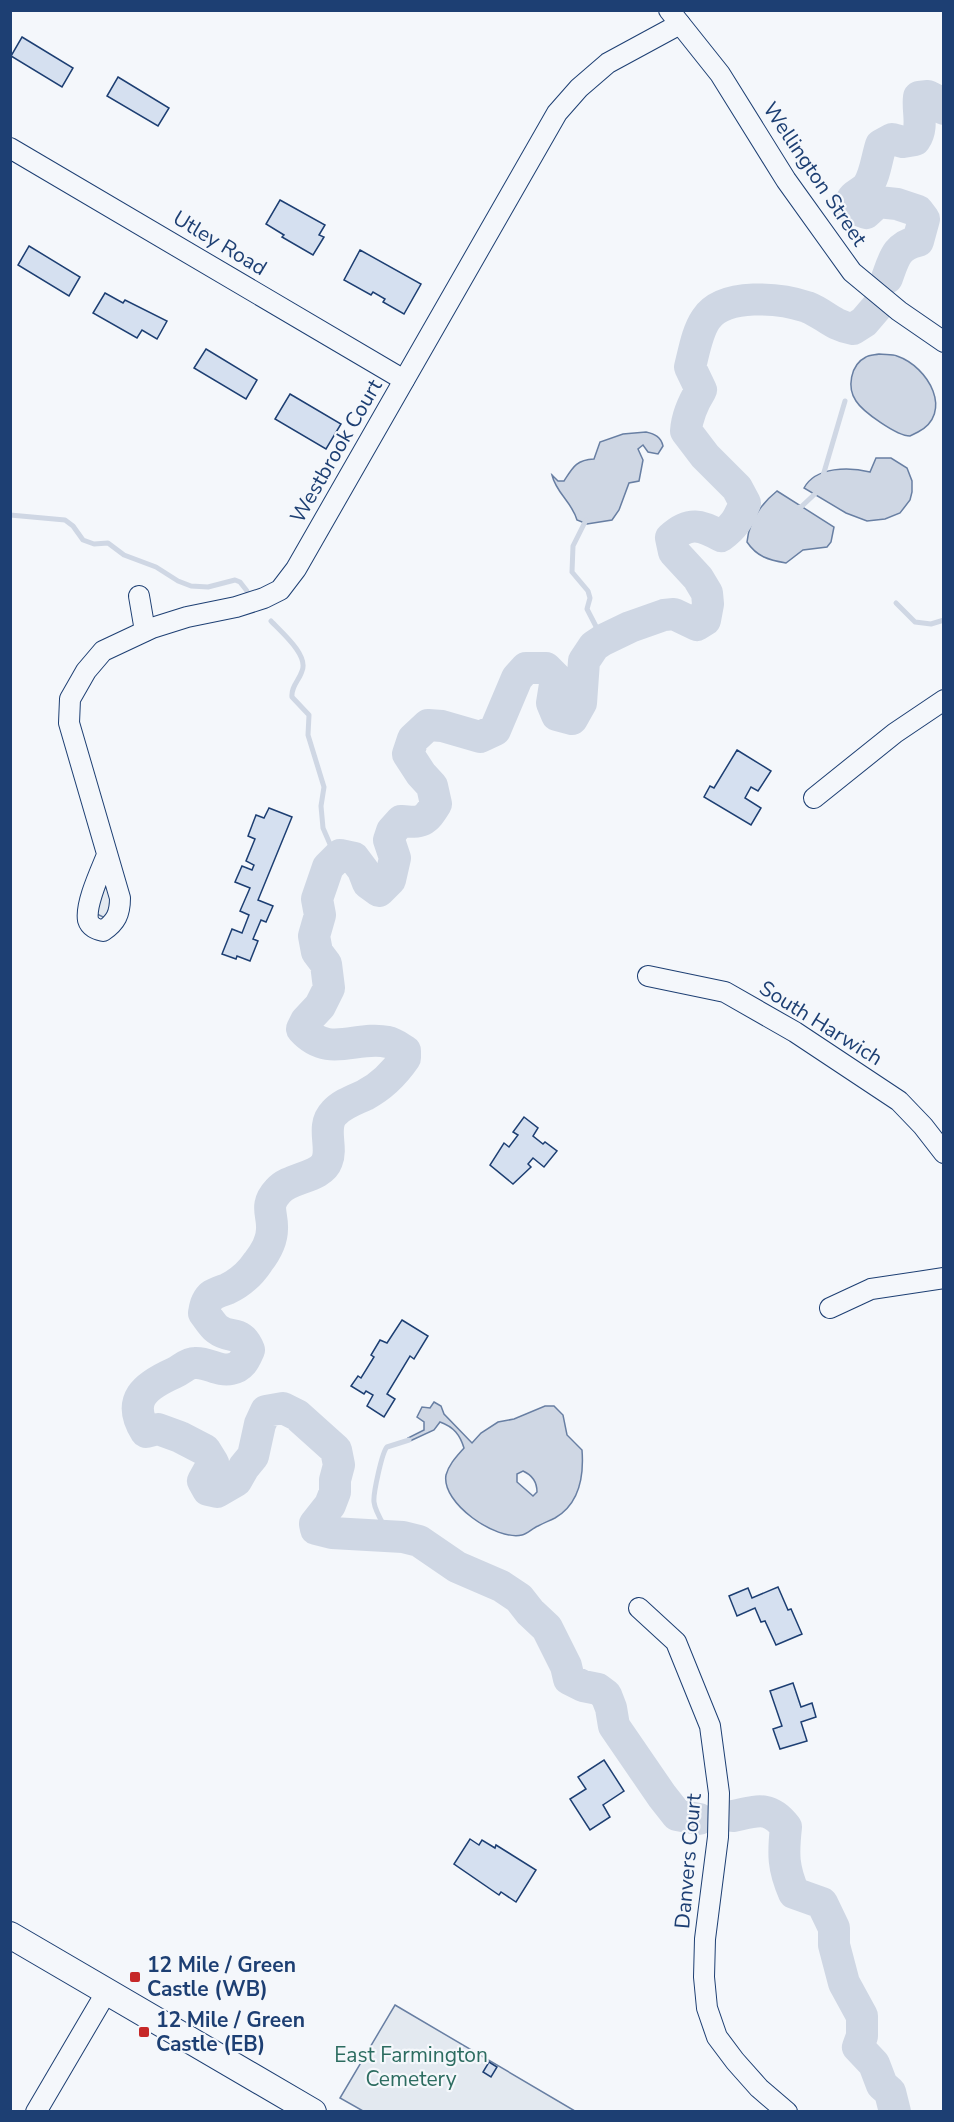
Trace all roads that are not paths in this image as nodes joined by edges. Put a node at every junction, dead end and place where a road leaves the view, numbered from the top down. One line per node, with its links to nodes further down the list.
1 (674, 17): 3 (street, Wellington Street); 4 (street, Westbrook Court)
2 (10, 148): 4 (street, Utley Road)
3 (944, 342)
4 (404, 380): 6 (street, Westbrook Court)
5 (139, 596): 6 (street)
6 (145, 631): 9 (street, Westbrook Court)
7 (940, 710): 8 (street)
8 (814, 798)
9 (107, 855)
10 (648, 976): 11 (street, South Harwich)
11 (944, 1153)
12 (944, 1278): 13 (street)
13 (830, 1308)
14 (639, 1608): 19 (street, Danvers Court)
15 (10, 1935): 16 (main road)
16 (107, 1991): 17 (street); 18 (main road)
17 (36, 2112)
18 (313, 2112)
19 (787, 2112)

